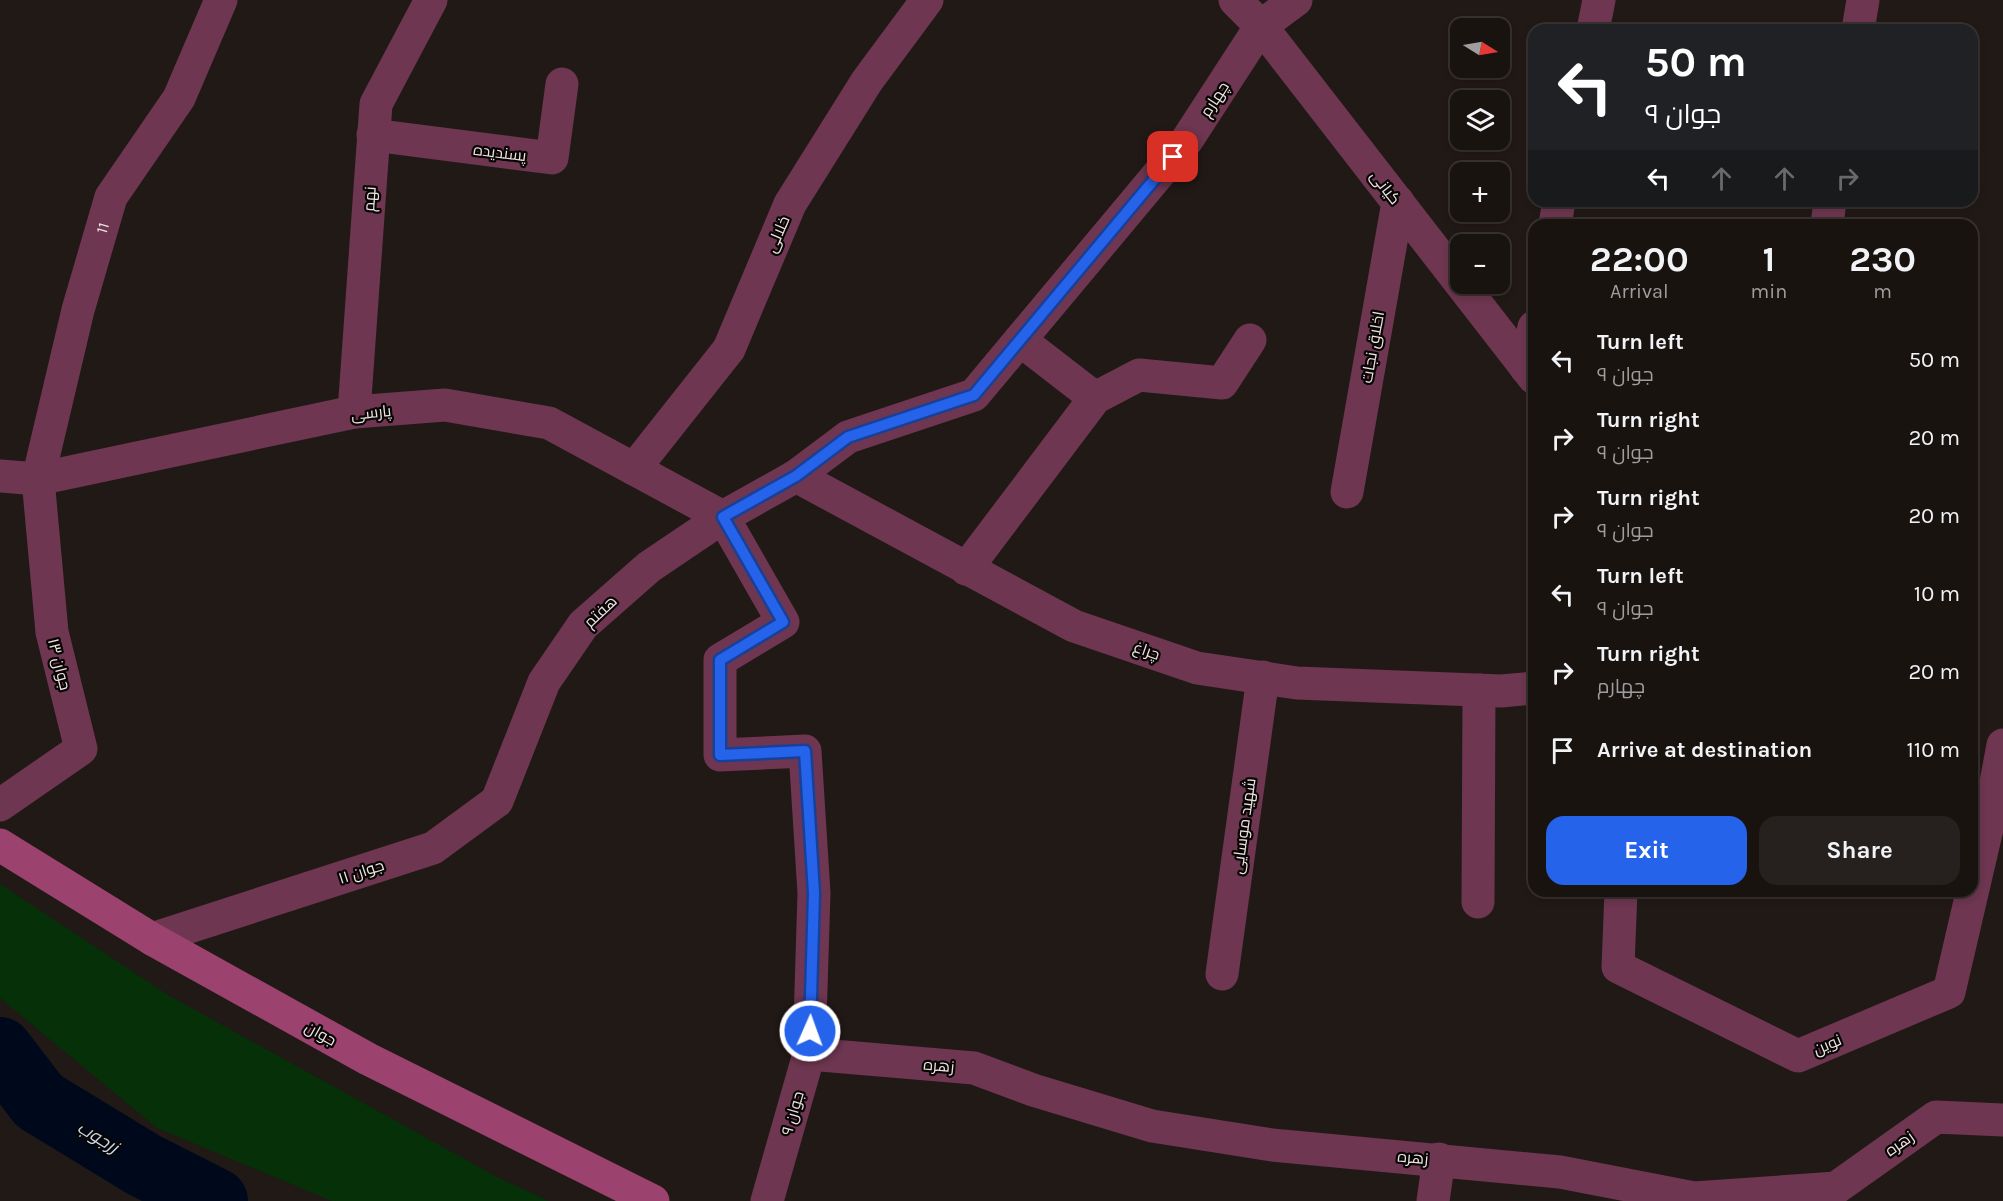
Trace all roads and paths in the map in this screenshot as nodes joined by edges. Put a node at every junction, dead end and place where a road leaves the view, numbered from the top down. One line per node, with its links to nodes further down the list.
1 (221, 0): 22 (street, 11)
2 (431, 0): 12 (street, نهم)
3 (927, 0): 19 (street, خلالی)
4 (1235, 0): 10 (street, کیانی)
5 (1296, 0): 10 (street)
6 (1599, 0): 8 (street)
7 (1863, 0): 9 (street)
8 (1594, 24)
9 (1859, 24)
10 (1261, 26): 13 (street, کیانی); 14 (street, چهارم)
11 (562, 84): 12 (street, پسندیده)
12 (373, 135): 18 (street, نهم)
13 (1398, 202): 16 (street, کیانی); 23 (street, اخلاق نجات)
14 (1020, 340): 17 (street); 21 (street, چهارم)
15 (1250, 340): 17 (street)
16 (1528, 370)
17 (1095, 398): 25 (street)
18 (354, 412): 19 (street, پارسی); 22 (street, پارسی)
19 (634, 469): 24 (street, پارسی)
20 (0, 476): 22 (street, پارسی)
21 (796, 476): 24 (street, چهارم); 25 (street, چراغ)
22 (38, 479): 31 (street, جوان ۱۳)
23 (1347, 492)
24 (723, 517): 29 (street, هفتم); 40 (street, جوان ۹)
25 (966, 569): 26 (street, چراغ)
26 (1263, 677): 28 (street, چراغ); 39 (street, شهید موسایی)
27 (1528, 687): 28 (street, چراغ)
28 (1479, 690): 37 (street)
29 (522, 742): 38 (street, جوان ۱۱)
30 (2003, 745): 32 (street)
31 (0, 805)
32 (1988, 818): 34 (street, نوین)
33 (0, 845): 38 (main road, جوان)
34 (1978, 863)
35 (1621, 897): 36 (street, نوین)
36 (1970, 897)
37 (1478, 902)
38 (152, 939): 43 (main road, جوان)
39 (1222, 974)
40 (809, 1054): 42 (street, زهره); 44 (street, جوان ۹)
41 (2003, 1120): 42 (street, زهره)
42 (1439, 1159): 45 (street)
43 (652, 1201)
44 (767, 1201)
45 (1433, 1201)

